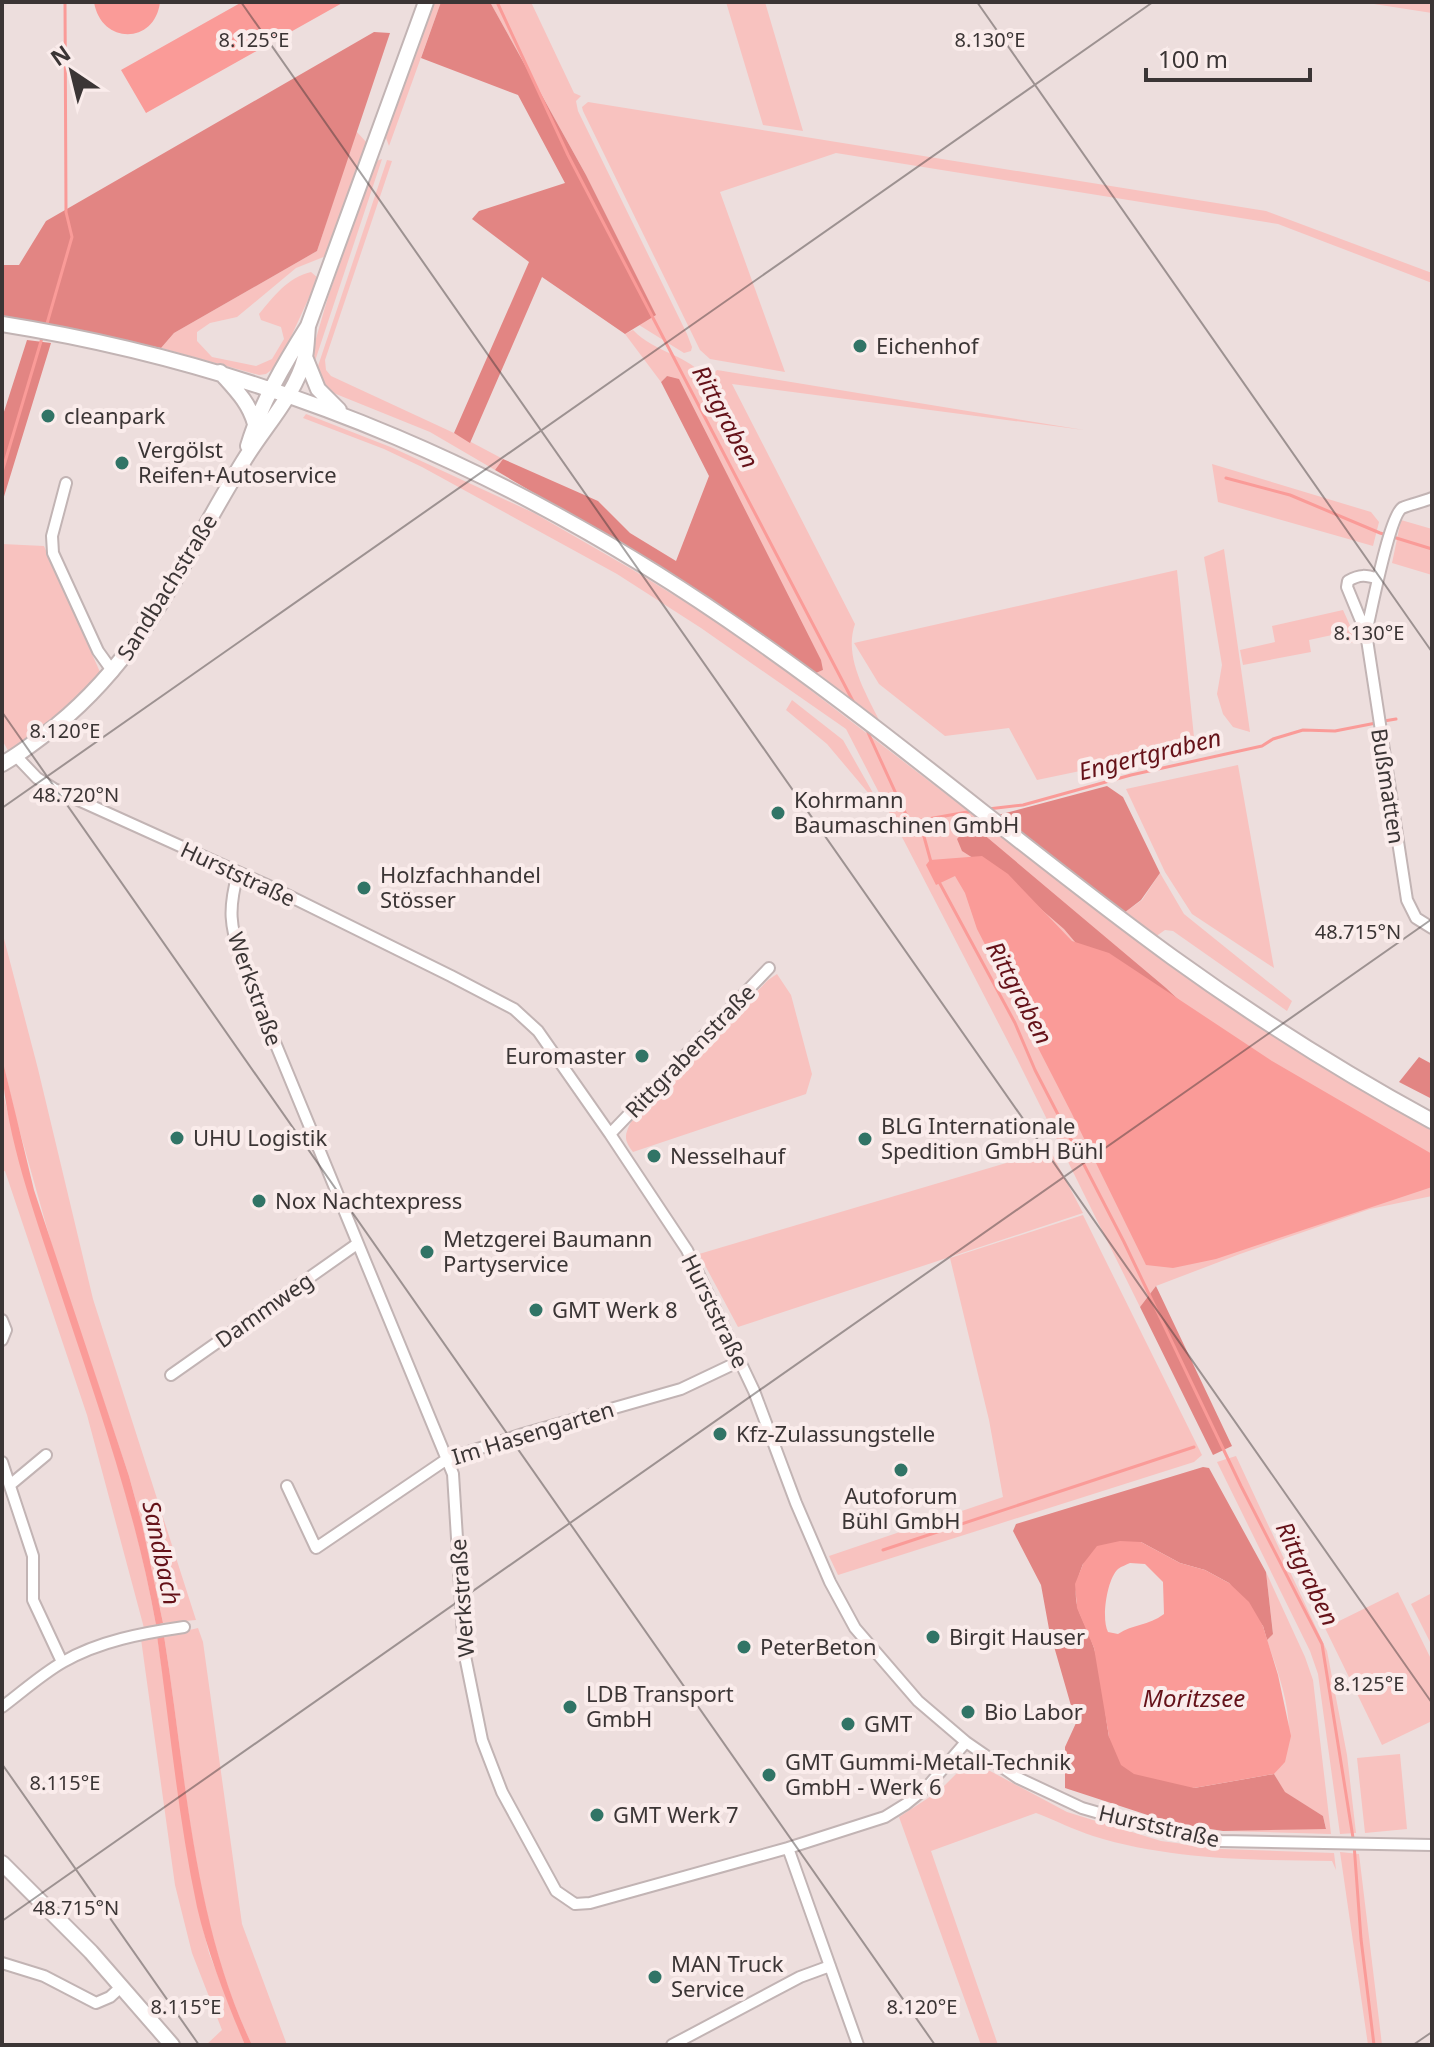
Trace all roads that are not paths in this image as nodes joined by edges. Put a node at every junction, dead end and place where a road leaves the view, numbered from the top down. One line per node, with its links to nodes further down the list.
1 (426, 2): 3 (main road)
2 (2, 324): 5 (main road)
3 (308, 326): 4 (main road); 6 (main road, Sandbachstraße)
4 (305, 357): 7 (main road, Sandbachstraße); 8 (main road)
5 (220, 372): 6 (main road); 9 (main road)
6 (272, 389): 7 (main road); 9 (main road, Sandbachstraße)
7 (287, 394): 8 (main road); 10 (main road, Sandbachstraße)
8 (342, 413): 21 (main road)
9 (255, 424): 10 (main road, Sandbachstraße)
10 (244, 460): 15 (main road, Sandbachstraße)
11 (66, 483): 15 (street)
12 (1432, 498): 13 (street, Bußmatten)
13 (1378, 579): 14 (street, Bußmatten); 14 (street, Bußmatten)
14 (1366, 633): 19 (street, Bußmatten)
15 (113, 672): 16 (main road, Sandbachstraße)
16 (16, 756): 17 (main road, Sandbachstraße); 18 (street, Hurststraße)
17 (2, 764)
18 (238, 873): 22 (street, Hurststraße); 23 (street, Werkstraße)
19 (1432, 928)
20 (769, 968): 22 (street, Rittgrabenstraße)
21 (1432, 1121)
22 (610, 1134): 26 (street, Hurststraße)
23 (357, 1244): 27 (street, Dammweg); 29 (street, Werkstraße)
24 (2, 1320): 25 (street)
25 (2, 1340)
26 (740, 1361): 29 (street, Im Hasengarten); 36 (street, Hurststraße)
27 (171, 1375)
28 (46, 1455): 31 (street)
29 (447, 1459): 32 (street, Im Hasengarten); 38 (street, Werkstraße)
30 (2, 1462): 31 (street)
31 (10, 1485): 34 (street)
32 (287, 1486)
33 (184, 1627): 34 (street)
34 (62, 1662): 35 (street)
35 (2, 1707)
36 (966, 1742): 37 (street, Hurststraße); 38 (street, Werkstraße)
37 (1432, 1845)
38 (788, 1848): 41 (street)
39 (2, 1863): 42 (main road)
40 (2, 1963): 42 (street)
41 (830, 1966): 44 (street); 45 (street)
42 (122, 1986): 43 (main road)
43 (172, 2045)
44 (672, 2045)
45 (858, 2045)

